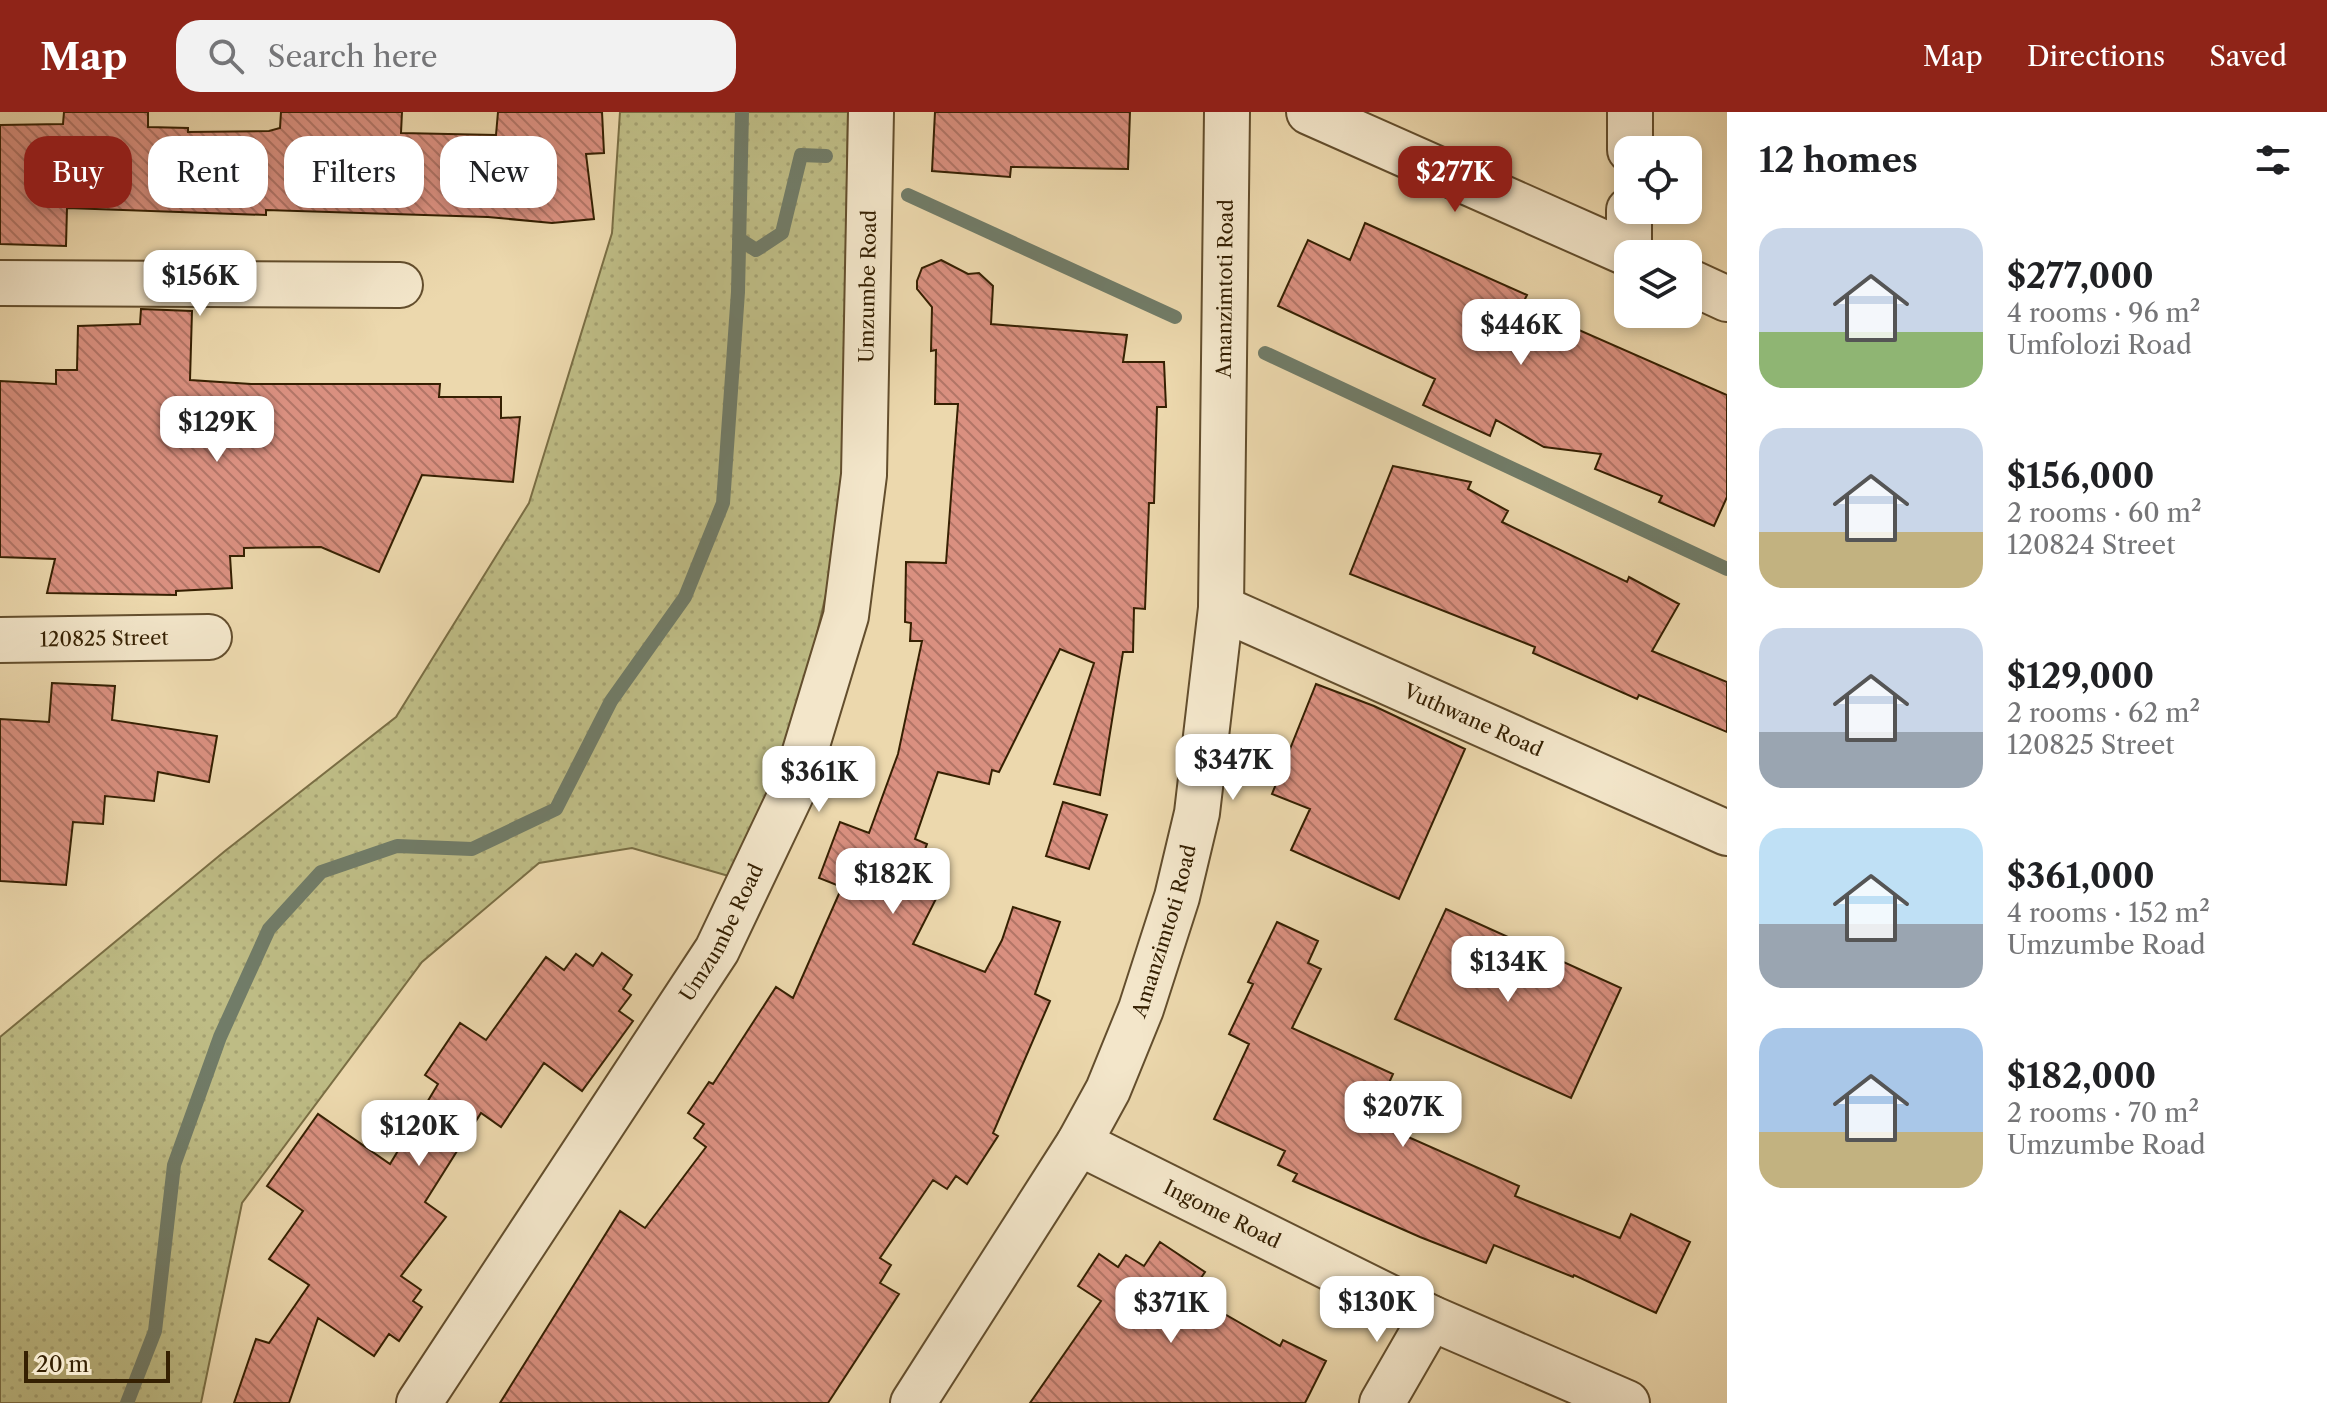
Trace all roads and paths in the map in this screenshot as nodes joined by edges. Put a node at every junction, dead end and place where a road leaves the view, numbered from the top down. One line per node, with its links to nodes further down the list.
1 (871, 112): 17 (street, Umzumbe Road)
2 (1227, 112): 11 (street, Amanzimtoti Road)
3 (1309, 112): 6 (street)
4 (1630, 112): 5 (street)
5 (1630, 136)
6 (1614, 247)
7 (0, 283): 8 (street)
8 (400, 285)
9 (1702, 287): 10 (street)
10 (1727, 299)
11 (1221, 608): 14 (street, Vuthwane Road); 15 (street, Amanzimtoti Road)
12 (209, 637): 13 (street, 120825 Street)
13 (0, 640)
14 (1727, 833)
15 (1079, 1143): 16 (street, Ingome Road); 18 (street, Amanzimtoti Road)
16 (1431, 1318): 19 (street); 20 (street, Ingome Road)
17 (419, 1403)
18 (913, 1403)
19 (1382, 1403)
20 (1627, 1403)

